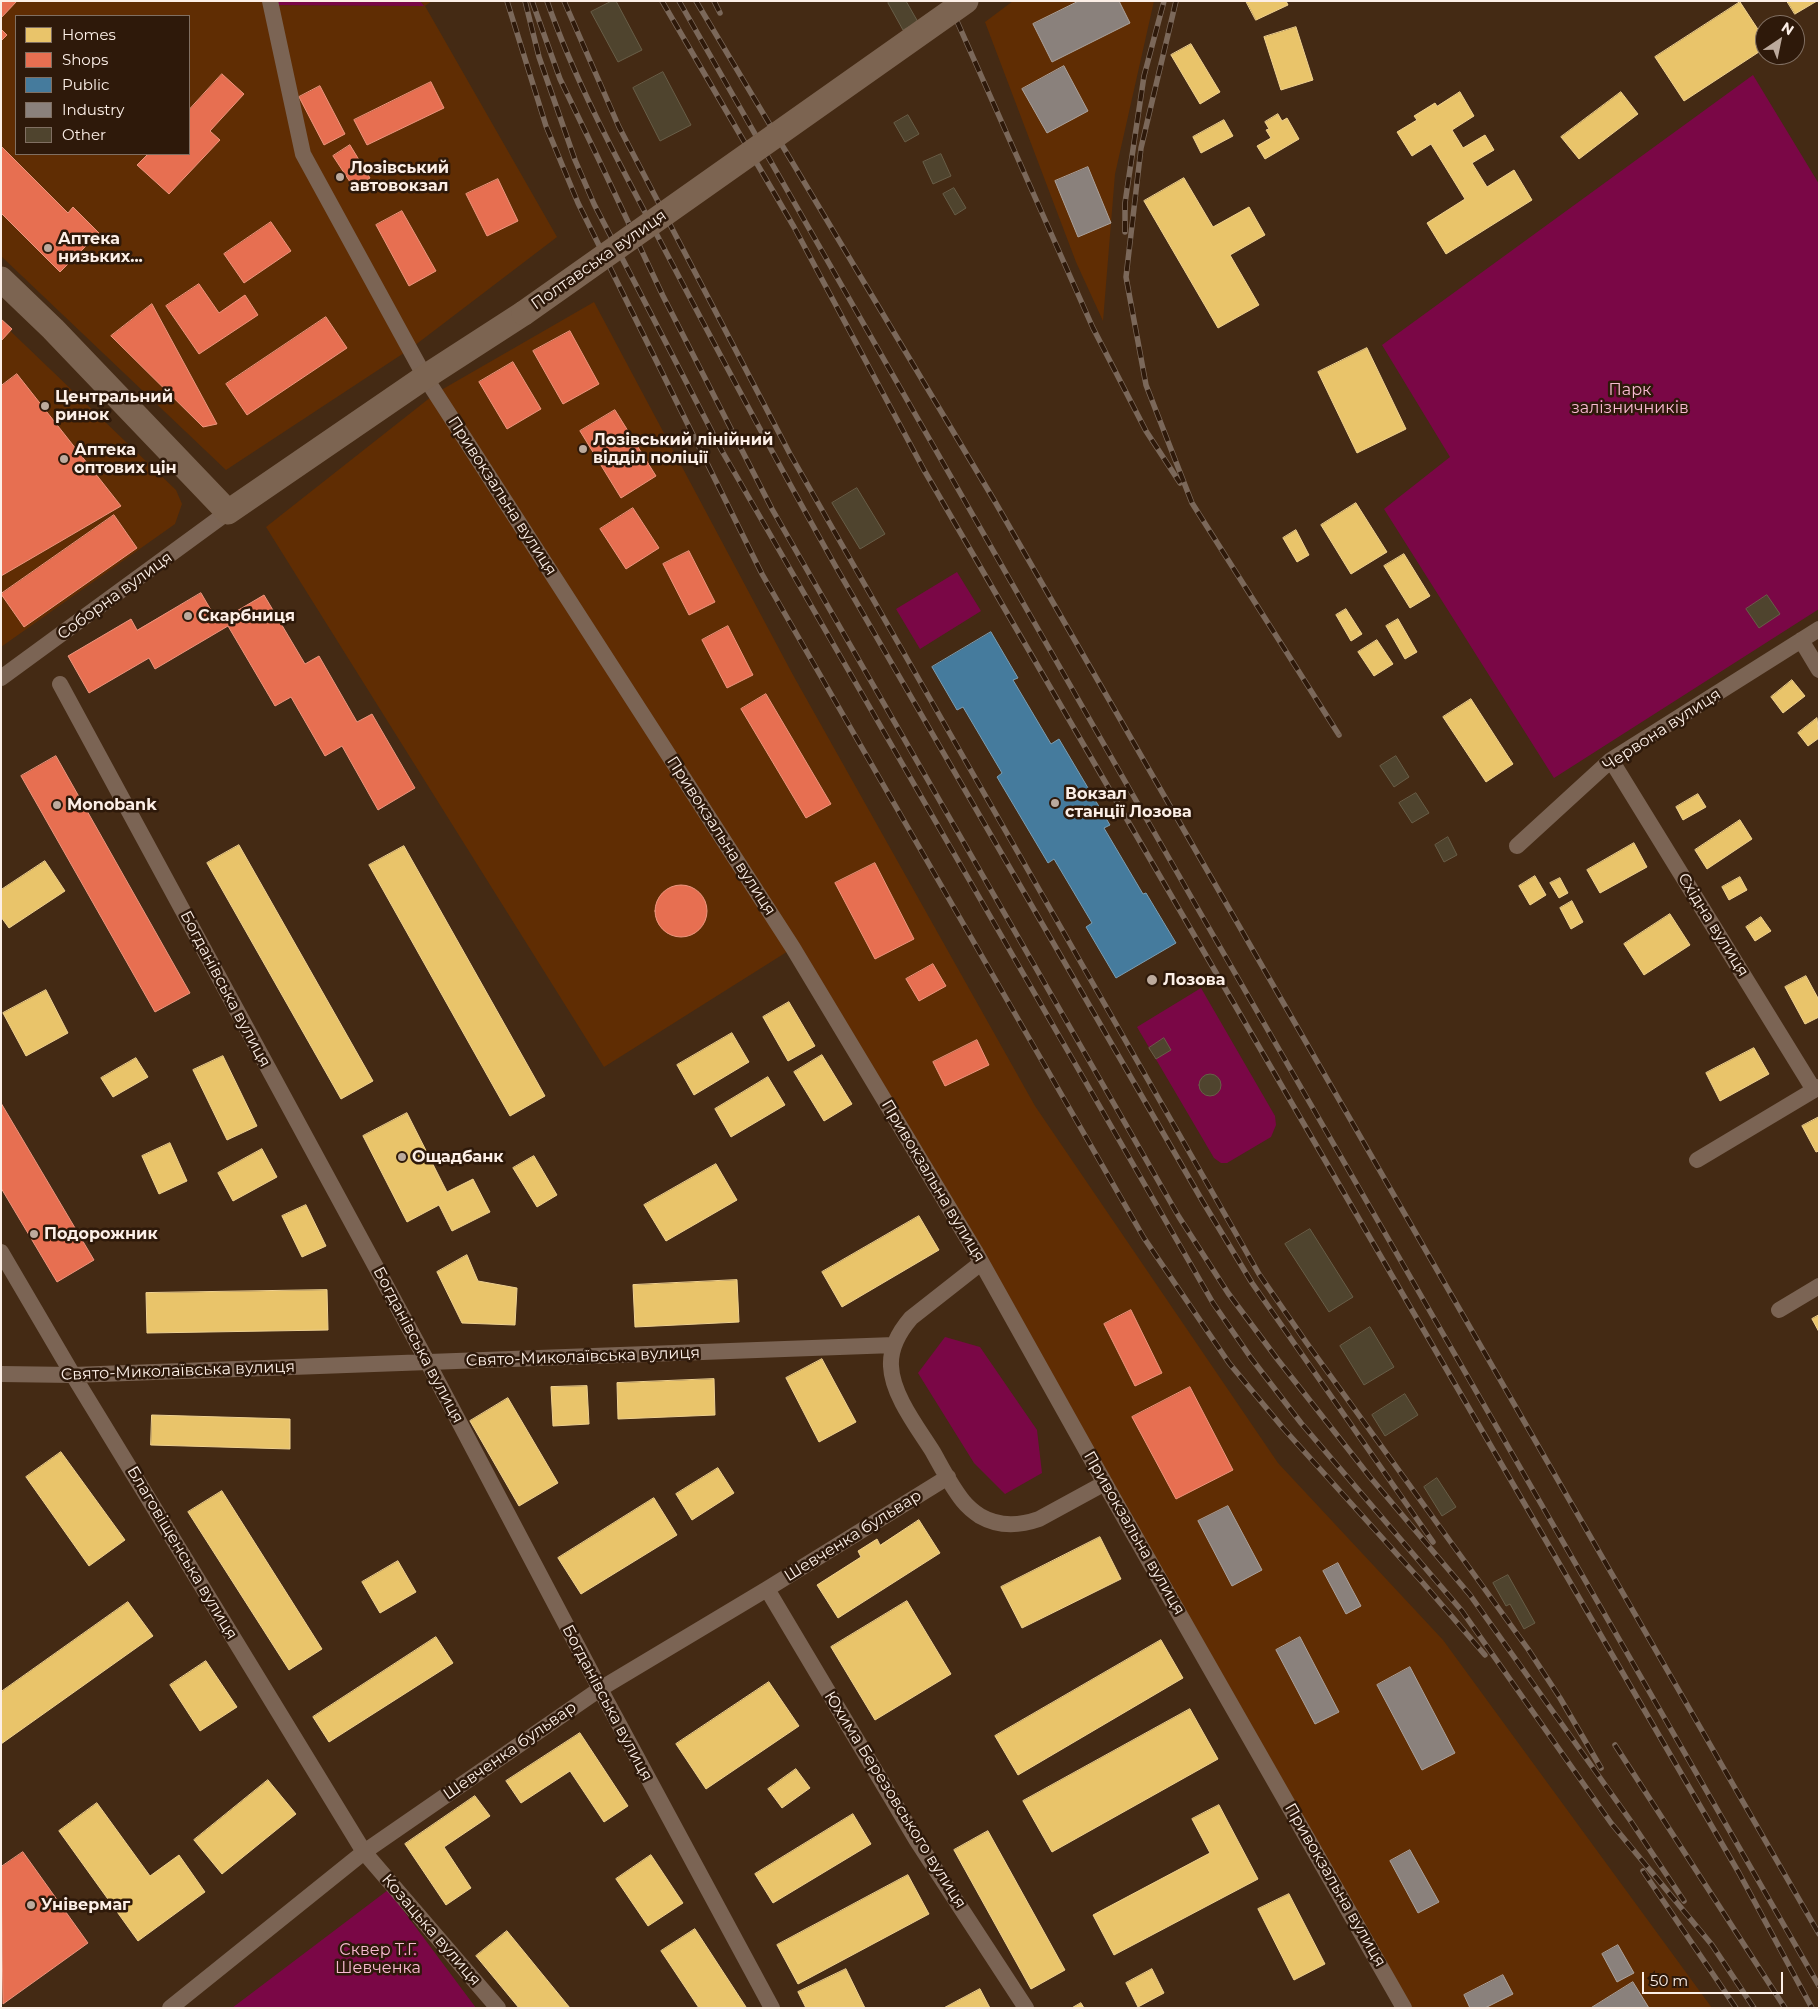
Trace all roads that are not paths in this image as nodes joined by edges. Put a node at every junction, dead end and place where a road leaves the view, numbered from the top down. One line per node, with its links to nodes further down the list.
1 (270, 1): 4 (street, Привокзальна вулиця)
2 (966, 1): 4 (main road, Полтавська вулиця, bridge)
3 (1, 279): 5 (main road)
4 (425, 376): 5 (main road, Полтавська вулиця); 16 (street, Привокзальна вулиця)
5 (228, 512): 9 (street, Соборна вулиця)
6 (1819, 629): 7 (street, Червона вулиця)
7 (1800, 640): 8 (street); 11 (street, Червона вулиця)
8 (1819, 670)
9 (1, 678)
10 (60, 684): 20 (street, Богданівська вулиця)
11 (1611, 760): 12 (street, Червона вулиця); 13 (street, Східна вулиця)
12 (1517, 846)
13 (1816, 1088): 14 (street)
14 (1697, 1160)
15 (1, 1252): 22 (street, Благовіщенська вулиця)
16 (981, 1263): 19 (street); 24 (street, Привокзальна вулиця)
17 (1819, 1286): 18 (street)
18 (1778, 1310)
19 (894, 1345): 20 (street, Свято-Миколаївська вулиця); 23 (street)
20 (428, 1362): 22 (street, Свято-Миколаївська вулиця); 26 (street, Богданівська вулиця)
21 (1, 1374): 22 (street, Свято-Миколаївська вулиця)
22 (74, 1375): 27 (street, Благовіщенська вулиця)
23 (948, 1477): 24 (street); 25 (street, Шевченка бульвар)
24 (1105, 1483): 32 (street, Привокзальна вулиця)
25 (767, 1589): 26 (street, Шевченка бульвар); 31 (street, Юхима Березовського вулиця)
26 (600, 1689): 27 (street, Шевченка бульвар); 30 (street, Богданівська вулиця)
27 (364, 1852): 28 (street, Шевченка бульвар); 29 (street, Козацька вулиця)
28 (170, 2008)
29 (498, 2008)
30 (772, 2008)
31 (1026, 2008)
32 (1404, 2008)

